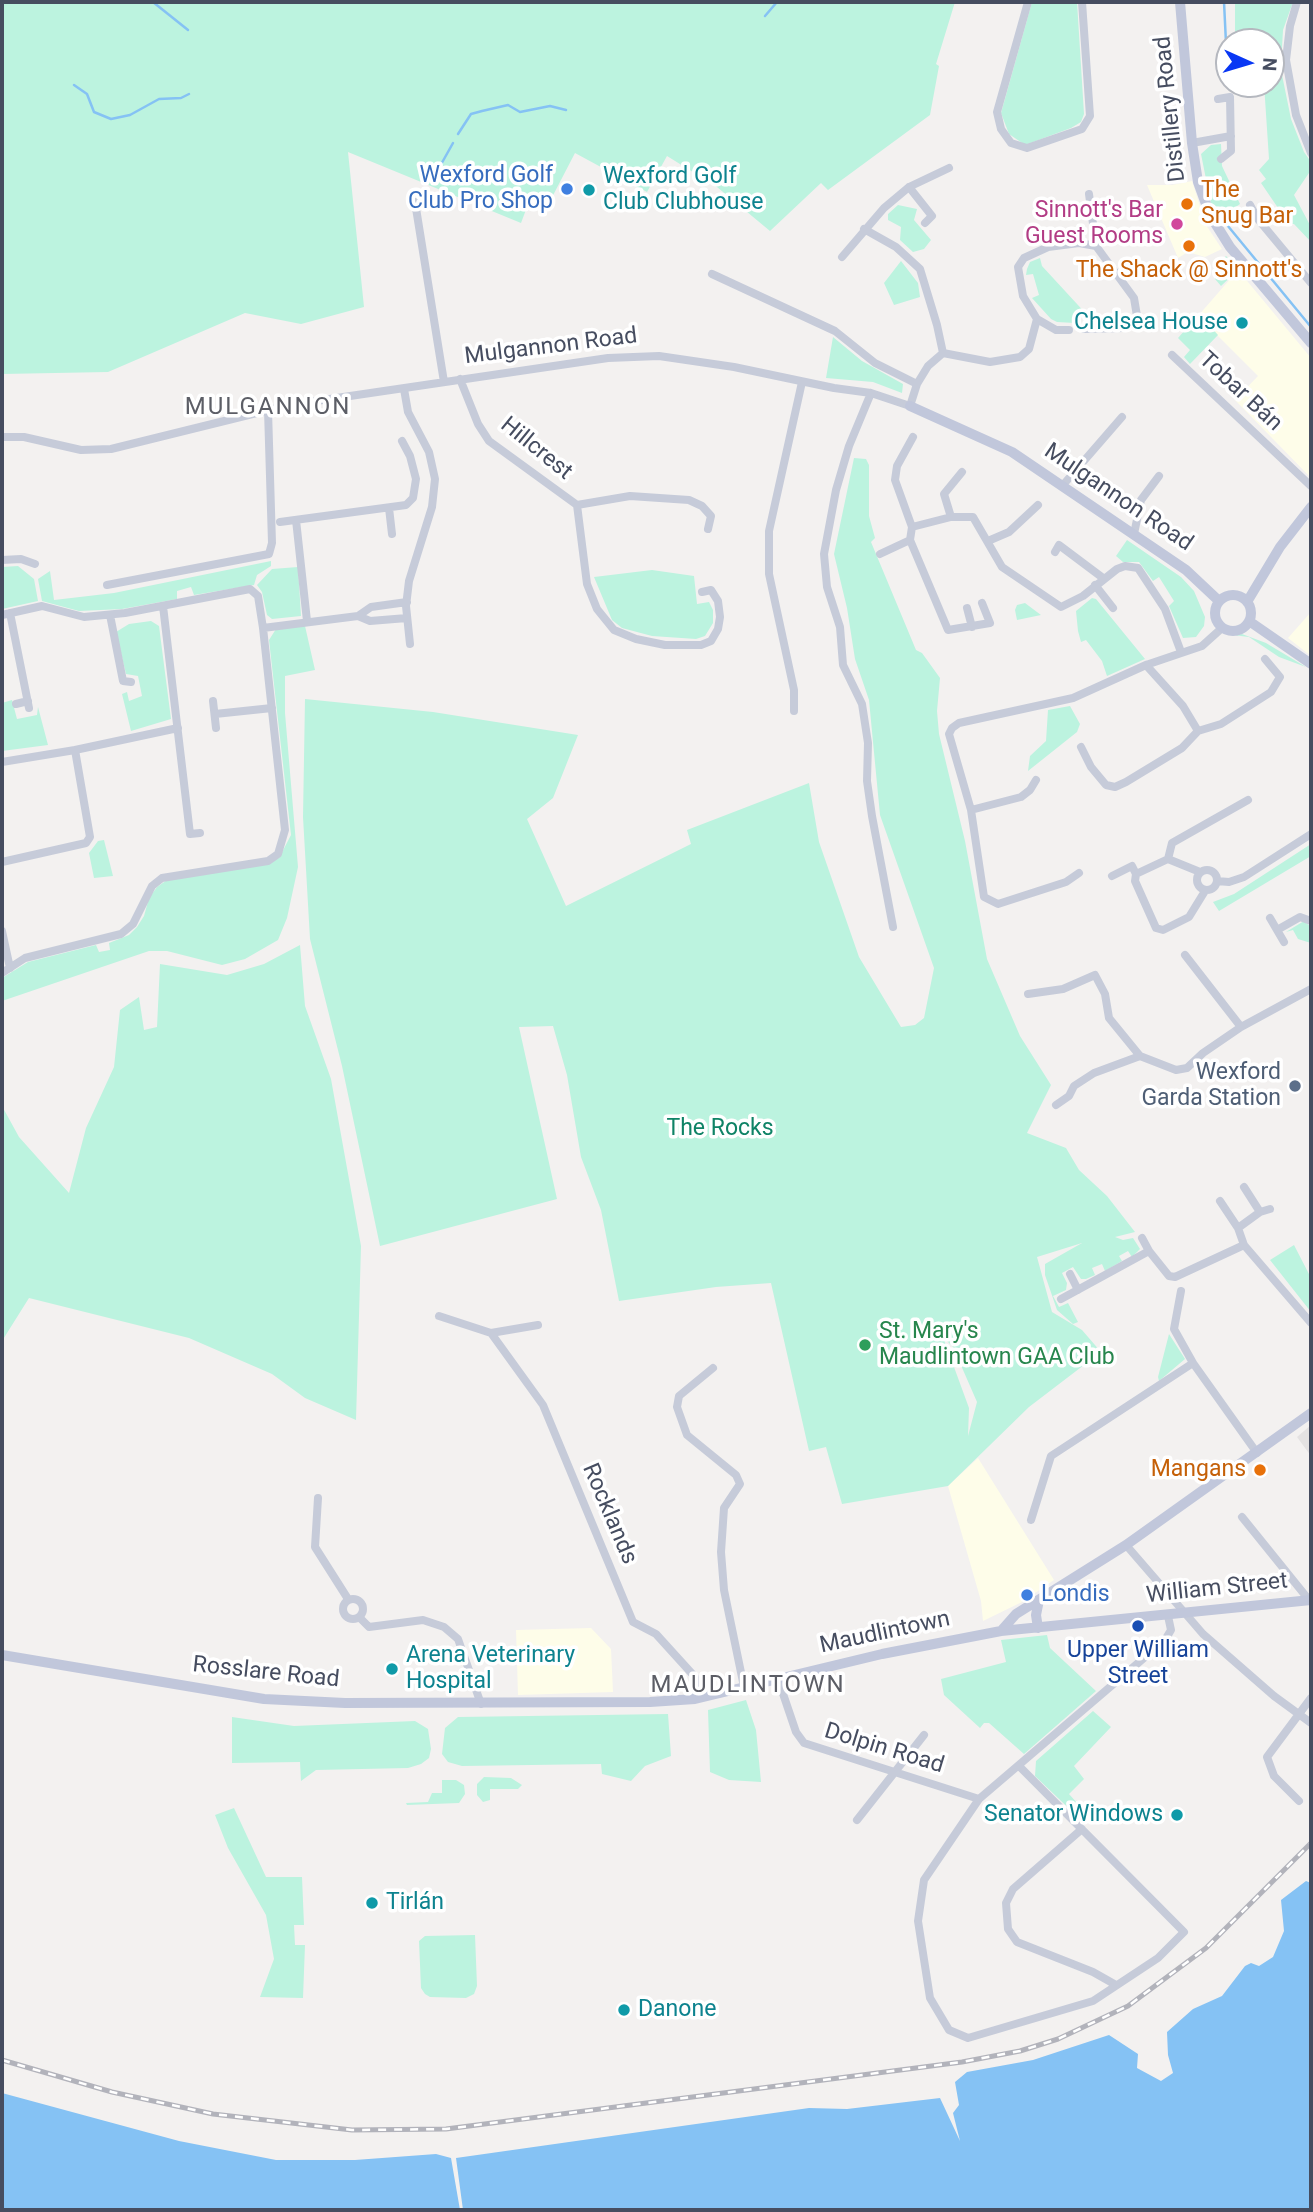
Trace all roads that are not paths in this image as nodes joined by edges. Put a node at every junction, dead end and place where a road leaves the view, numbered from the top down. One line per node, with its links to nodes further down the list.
1 (1028, 2): 2 (street)
2 (1082, 2)
3 (1180, 2): 7 (main road, Distillery Road)
4 (1297, 2): 8 (street)
5 (1218, 99): 6 (street)
6 (1231, 136): 7 (street); 9 (street)
7 (1192, 143): 24 (main road, Distillery Road)
8 (1311, 153)
9 (1221, 159)
10 (949, 168): 11 (street)
11 (909, 187): 15 (street); 16 (street)
12 (1088, 194): 17 (street)
13 (415, 202): 28 (street)
14 (1250, 205): 20 (street)
15 (925, 223)
16 (864, 229): 18 (street); 25 (street)
17 (1096, 246): 21 (street); 22 (street)
18 (842, 257)
19 (712, 274): 30 (street)
20 (1311, 282)
21 (1037, 319): 23 (street); 25 (street)
22 (1084, 329)
23 (1069, 330)
24 (1311, 343)
25 (943, 353): 30 (street)
26 (1172, 355): 42 (street, Tobar Bán)
27 (460, 379): 28 (street, Mulgannon Road); 29 (street, Mulgannon Road); 43 (street, Hillcrest)
28 (444, 382): 31 (street, Mulgannon Road)
29 (802, 382): 32 (street, Mulgannon Road); 89 (street)
30 (917, 384): 33 (street)
31 (404, 389): 34 (street, Mulgannon Road); 65 (street)
32 (871, 393): 33 (street, Mulgannon Road); 112 (street)
33 (910, 406): 41 (main road, Mulgannon Road)
34 (268, 410): 36 (street, Mulgannon Road); 61 (street)
35 (1122, 418): 41 (street)
36 (2, 437)
37 (913, 437): 50 (street)
38 (402, 441): 46 (street)
39 (962, 472): 47 (street)
40 (1159, 476): 53 (street)
41 (1063, 485): 53 (main road, Mulgannon Road)
42 (1311, 486)
43 (577, 505): 51 (street, Hillcrest); 63 (street, Hillcrest)
44 (1038, 505): 55 (street)
45 (1311, 507): 66 (main road)
46 (388, 508): 48 (street); 52 (street)
47 (951, 517): 50 (street); 55 (street)
48 (296, 520): 49 (street); 75 (street)
49 (280, 522)
50 (912, 527): 54 (street)
51 (708, 529)
52 (391, 534)
53 (1134, 534): 64 (main road, Mulgannon Road)
54 (911, 540): 57 (street); 77 (street)
55 (988, 541): 62 (street)
56 (1055, 552): 60 (street)
57 (880, 554)
58 (2, 559): 59 (street)
59 (34, 564)
60 (1103, 578): 62 (street); 81 (street)
61 (107, 585)
62 (1095, 585): 70 (street)
63 (702, 592)
64 (1219, 601): 66 (main road); 79 (main road)
65 (407, 602): 73 (street); 74 (street)
66 (1247, 602): 76 (main road)
67 (982, 603): 77 (street)
68 (163, 606): 72 (street); 78 (street); 91 (street)
69 (967, 608): 77 (street)
70 (1114, 608)
71 (6, 614): 72 (street); 87 (street)
72 (110, 615): 85 (street)
73 (358, 616): 74 (street); 75 (street)
74 (407, 618): 80 (street)
75 (307, 621): 78 (street)
76 (1249, 621): 79 (main road); 83 (main road)
77 (972, 627)
78 (263, 628): 88 (street)
79 (1222, 628): 81 (street)
80 (410, 643)
81 (1181, 652): 84 (street)
82 (1265, 659): 93 (street)
83 (1311, 664)
84 (1146, 665): 93 (street); 99 (street)
85 (131, 682)
86 (213, 701): 90 (street)
87 (16, 704)
88 (272, 708): 90 (street); 117 (street)
89 (794, 711)
90 (215, 715): 92 (street)
91 (178, 728): 95 (street); 100 (street)
92 (216, 728)
93 (1198, 731): 94 (street)
94 (1082, 747)
95 (75, 750): 96 (street); 103 (street)
96 (2, 762)
97 (1036, 779): 99 (street)
98 (1248, 800): 102 (street)
99 (971, 810): 104 (street)
100 (200, 833)
101 (1311, 834): 108 (street)
102 (1168, 859): 105 (street); 106 (street)
103 (2, 862)
104 (1079, 873)
105 (1200, 873): 108 (street); 109 (street)
106 (1136, 874): 107 (street); 109 (street)
107 (1112, 876)
108 (1217, 881): 109 (street)
109 (1205, 891)
110 (1270, 918): 113 (street)
111 (1311, 920): 113 (street)
112 (893, 927)
113 (1277, 930): 115 (street)
114 (2, 931): 117 (street)
115 (1284, 942)
116 (1185, 955): 121 (street)
117 (10, 968): 118 (street)
118 (2, 973)
119 (1311, 989): 121 (street)
120 (1028, 994): 122 (street)
121 (1241, 1027): 122 (street)
122 (1140, 1056): 123 (street)
123 (1056, 1105)
124 (1244, 1187): 127 (street)
125 (1220, 1201): 128 (street)
126 (1270, 1209): 127 (street)
127 (1259, 1212): 128 (street)
128 (1238, 1228): 130 (street)
129 (1142, 1238): 131 (street)
130 (1244, 1245): 131 (street); 137 (street)
131 (1149, 1251): 133 (street)
132 (1070, 1274): 133 (street)
133 (1078, 1290): 135 (street)
134 (1181, 1291): 140 (street)
135 (1061, 1299)
136 (439, 1317): 139 (street)
137 (1311, 1323)
138 (538, 1325): 139 (street)
139 (491, 1333): 160 (street, Rocklands)
140 (1193, 1363): 143 (street); 146 (street)
141 (713, 1368): 158 (street)
142 (1311, 1413): 143 (main road)
143 (1257, 1453): 147 (main road)
144 (318, 1498): 148 (street)
145 (1242, 1517): 150 (street)
146 (1031, 1520)
147 (1125, 1545): 149 (main road); 151 (street)
148 (348, 1599): 153 (street); 153 (street)
149 (1040, 1600): 154 (main road); 155 (main road)
150 (1310, 1600): 151 (main road, William Street)
151 (1185, 1614): 152 (main road, William Street); 162 (street)
152 (1168, 1616): 154 (main road, William Street); 165 (street)
153 (359, 1617): 161 (street)
154 (1038, 1628): 155 (main road, William Street)
155 (1001, 1631): 157 (main road, Maudlintown)
156 (2, 1655): 161 (main road, Rosslare Road)
157 (778, 1679): 158 (main road, Rosslare Road); 166 (street, Dolpin Road)
158 (744, 1687): 160 (main road, Rosslare Road)
159 (1311, 1698): 162 (street)
160 (695, 1699): 161 (main road, Rosslare Road)
161 (481, 1704)
162 (1299, 1714): 163 (street); 168 (street)
163 (1311, 1723)
164 (924, 1735): 166 (street)
165 (1020, 1767): 167 (street); 170 (street)
166 (895, 1773): 167 (street, Dolpin Road); 169 (street)
167 (979, 1799): 171 (street)
168 (1299, 1801)
169 (857, 1820)
170 (1082, 1829): 171 (street); 171 (street)
171 (1116, 1985)

